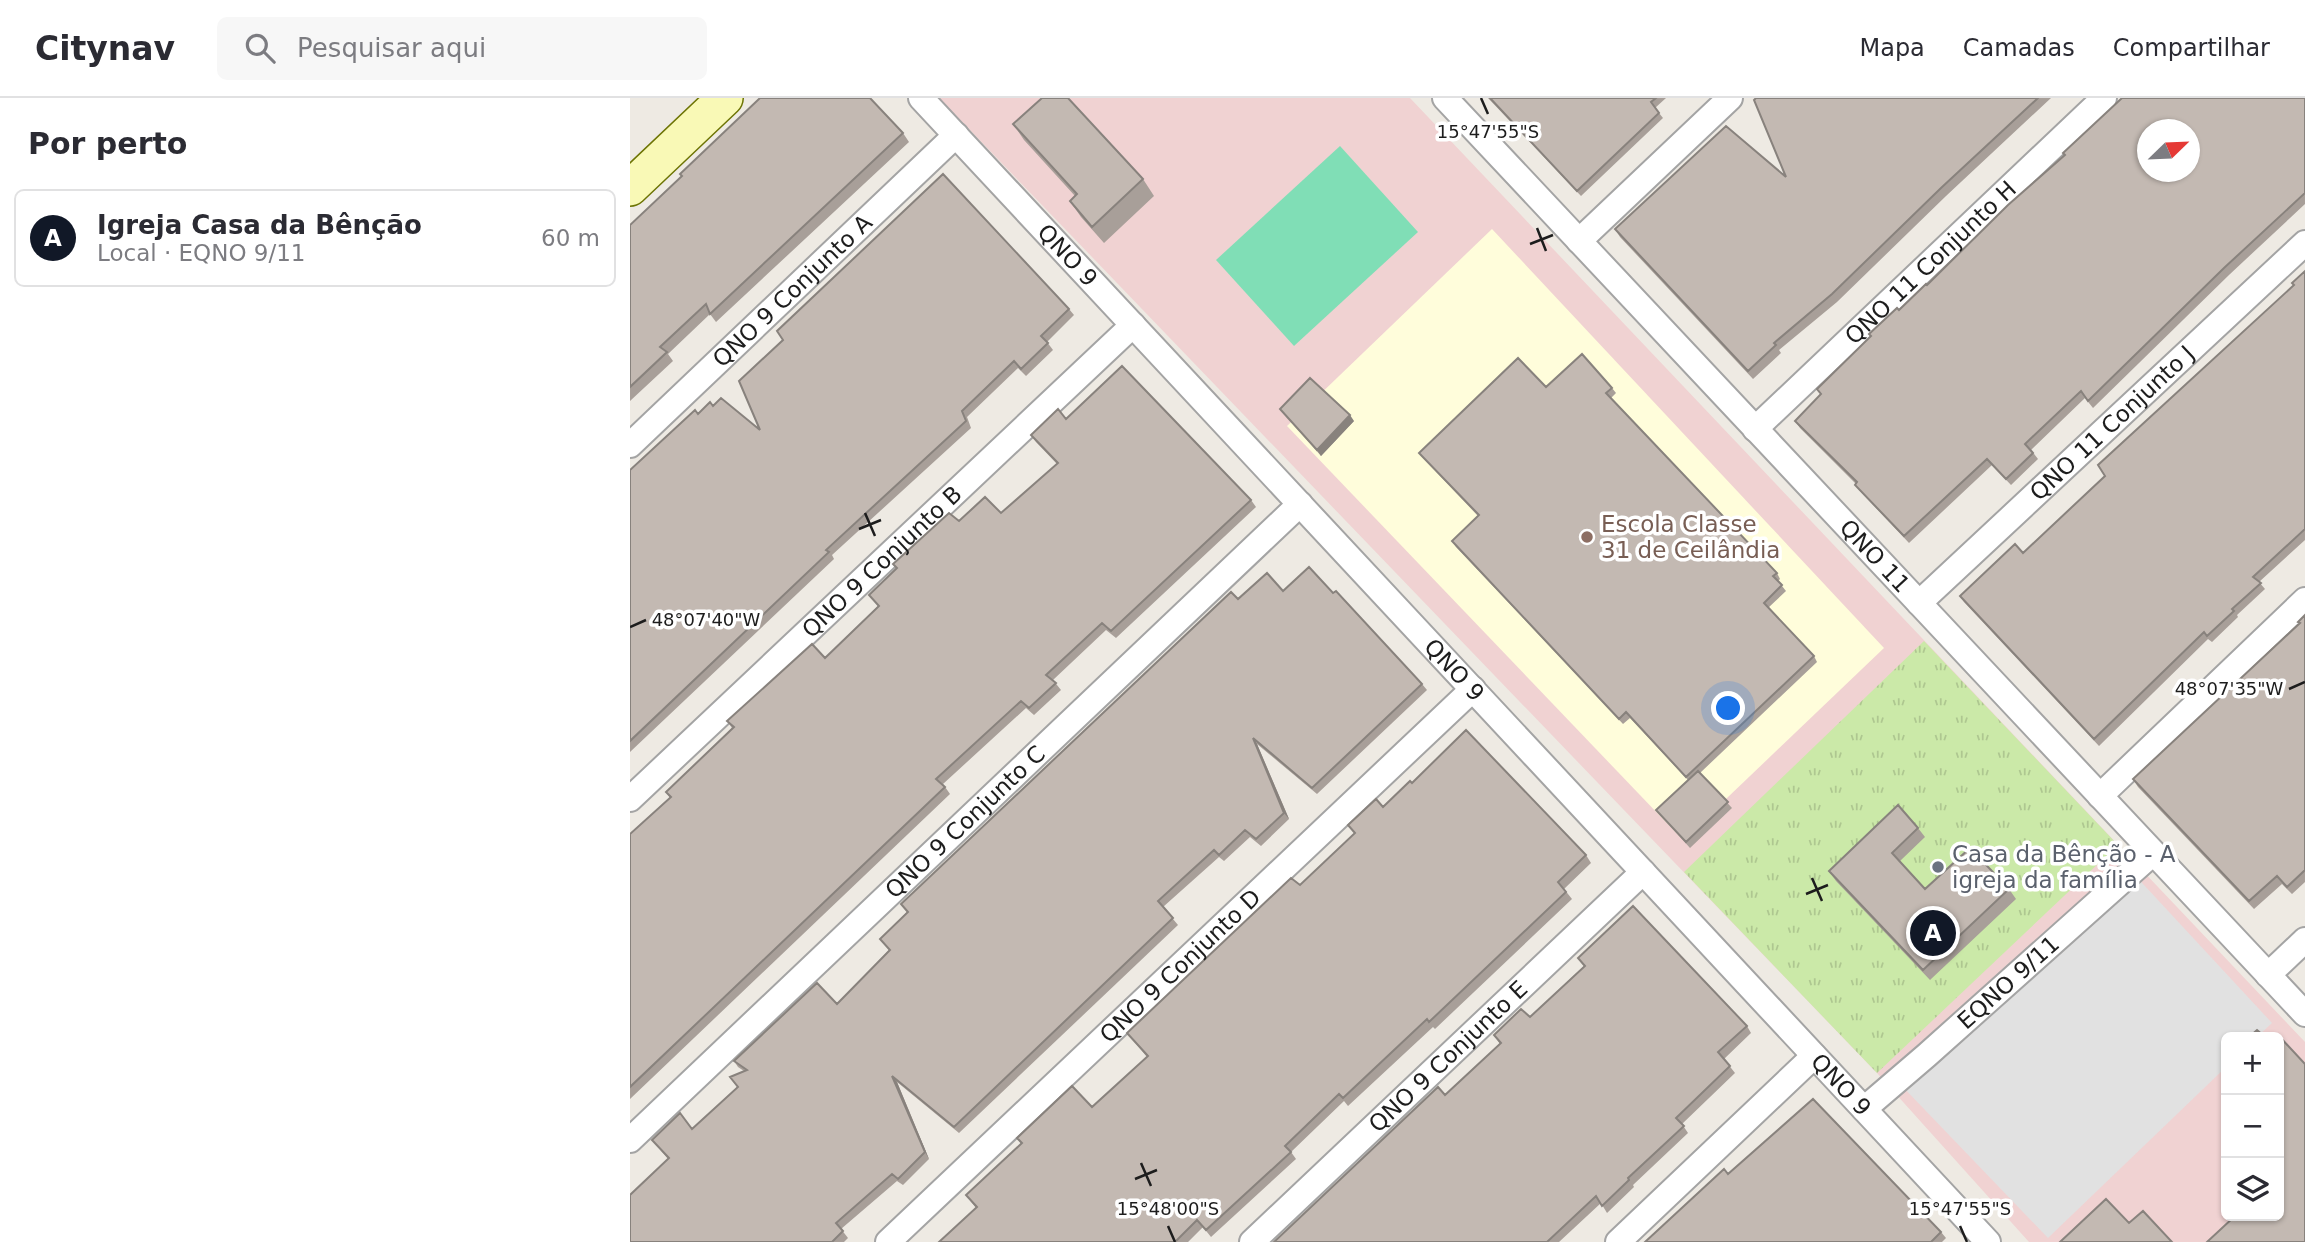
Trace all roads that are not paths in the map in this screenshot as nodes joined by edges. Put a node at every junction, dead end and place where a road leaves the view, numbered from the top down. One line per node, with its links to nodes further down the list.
1 (725, 98): 7 (main road)
2 (921, 98): 6 (street, QNO 9)
3 (1445, 98): 8 (street, QNO 11)
4 (1730, 98): 8 (street)
5 (2104, 98): 11 (street, QNO 11 Conjunto H)
6 (956, 135): 10 (street, QNO 9); 12 (street, QNO 9 Conjunto A)
7 (630, 188)
8 (1579, 241): 11 (street, QNO 11)
9 (2305, 243): 15 (street, QNO 11 Conjunto J)
10 (1133, 325): 13 (street, QNO 9); 18 (street, QNO 9 Conjunto B)
11 (1755, 429): 15 (street, QNO 11)
12 (630, 445)
13 (1300, 504): 16 (street, QNO 9); 26 (street, QNO 9 Conjunto C)
14 (2305, 600): 17 (street)
15 (1919, 603): 17 (street, QNO 11)
16 (1473, 689): 20 (street, QNO 9); 27 (street, QNO 9 Conjunto D)
17 (2099, 796): 19 (street, QNO 11)
18 (630, 799)
19 (2153, 853): 22 (street, QNO 11); 25 (street, EQNO 9/11)
20 (1643, 872): 24 (street, QNO 9); 28 (street, QNO 9 Conjunto E)
21 (2305, 940): 22 (street)
22 (2268, 975): 23 (street, QNO 11)
23 (2305, 1014)
24 (1814, 1056): 25 (street, QNO 9); 29 (street)
25 (1864, 1109): 30 (street, QNO 9)
26 (630, 1140)
27 (888, 1242)
28 (1252, 1242)
29 (1618, 1242)
30 (1988, 1242)

